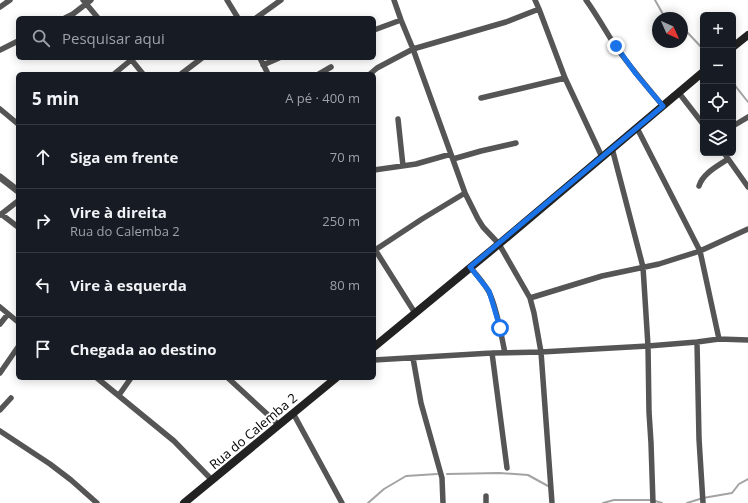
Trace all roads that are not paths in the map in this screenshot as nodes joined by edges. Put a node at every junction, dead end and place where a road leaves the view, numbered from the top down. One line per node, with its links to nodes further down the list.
1 (10, 0): 8 (street)
2 (227, 0): 12 (street)
3 (396, 0): 14 (street)
4 (535, 0): 9 (street)
5 (586, 0): 38 (street)
6 (87, 1): 10 (street); 11 (street)
7 (279, 1): 13 (street)
8 (0, 7)
9 (539, 9): 19 (street); 35 (street)
10 (69, 16)
11 (97, 16)
12 (237, 16)
13 (259, 16)
14 (401, 20): 15 (street); 19 (street)
15 (376, 29)
16 (748, 35): 18 (main road)
17 (16, 41): 20 (street)
18 (736, 45)
19 (413, 49): 33 (street); 48 (street)
20 (0, 50)
21 (129, 60): 28 (street)
22 (131, 60): 29 (street)
23 (199, 60): 30 (street)
24 (261, 60): 26 (street)
25 (274, 60): 26 (street)
26 (263, 65): 31 (street)
27 (331, 67): 32 (street)
28 (116, 72)
29 (141, 72)
30 (184, 72)
31 (267, 72)
32 (322, 72)
33 (372, 72)
34 (700, 75): 36 (main road)
35 (565, 78): 37 (street); 50 (street)
36 (678, 93): 38 (main road); 42 (street)
37 (481, 98)
38 (663, 106): 45 (main road)
39 (0, 109): 43 (street)
40 (748, 117): 44 (street)
41 (398, 119): 52 (street)
42 (700, 120)
43 (16, 122)
44 (736, 124)
45 (637, 128): 47 (main road); 65 (street)
46 (516, 143): 48 (street)
47 (612, 148): 50 (main road); 68 (street)
48 (452, 156): 52 (street); 58 (street)
49 (726, 156): 51 (street)
50 (602, 157): 63 (main road)
51 (728, 159): 55 (street); 56 (street)
52 (403, 166): 53 (street)
53 (376, 170)
54 (0, 177): 57 (street)
55 (699, 186)
56 (748, 187)
57 (16, 189)
58 (465, 192): 63 (street); 64 (street)
59 (16, 203): 60 (street)
60 (1, 214): 61 (street)
61 (16, 225)
62 (748, 229): 65 (street)
63 (499, 244): 67 (main road); 69 (street)
64 (376, 248)
65 (700, 251): 68 (street); 75 (street)
66 (376, 252): 71 (street)
67 (470, 267): 71 (main road); 81 (street)
68 (643, 267): 69 (street); 79 (street)
69 (530, 298): 82 (street)
70 (0, 307): 72 (street)
71 (415, 312): 78 (main road)
72 (8, 314): 73 (street); 74 (street)
73 (16, 320)
74 (0, 324)
75 (719, 339): 76 (street); 77 (street)
76 (748, 340)
77 (697, 342): 79 (street); 107 (street)
78 (376, 345)
79 (648, 346): 82 (street); 106 (street)
80 (16, 350): 86 (street)
81 (505, 352): 82 (street); 83 (street)
82 (541, 352): 105 (street)
83 (492, 353): 84 (street); 97 (street)
84 (413, 358): 85 (street); 103 (street)
85 (376, 360)
86 (0, 373)
87 (100, 380): 91 (street)
88 (130, 380): 91 (street)
89 (230, 380): 95 (street)
90 (334, 380): 94 (main road, Rua do Calemba 2)
91 (119, 395): 98 (street)
92 (11, 398): 93 (street)
93 (0, 410)
94 (293, 413): 95 (main road, Rua do Calemba 2); 102 (street)
95 (278, 425): 98 (main road, Rua do Calemba 2)
96 (0, 431): 100 (street)
97 (507, 468)
98 (212, 480): 101 (main road, Rua do Calemba 2)
99 (486, 496): 104 (street)
100 (97, 503)
101 (184, 503)
102 (342, 503)
103 (443, 503)
104 (486, 503)
105 (552, 503)
106 (652, 503)
107 (703, 503)

